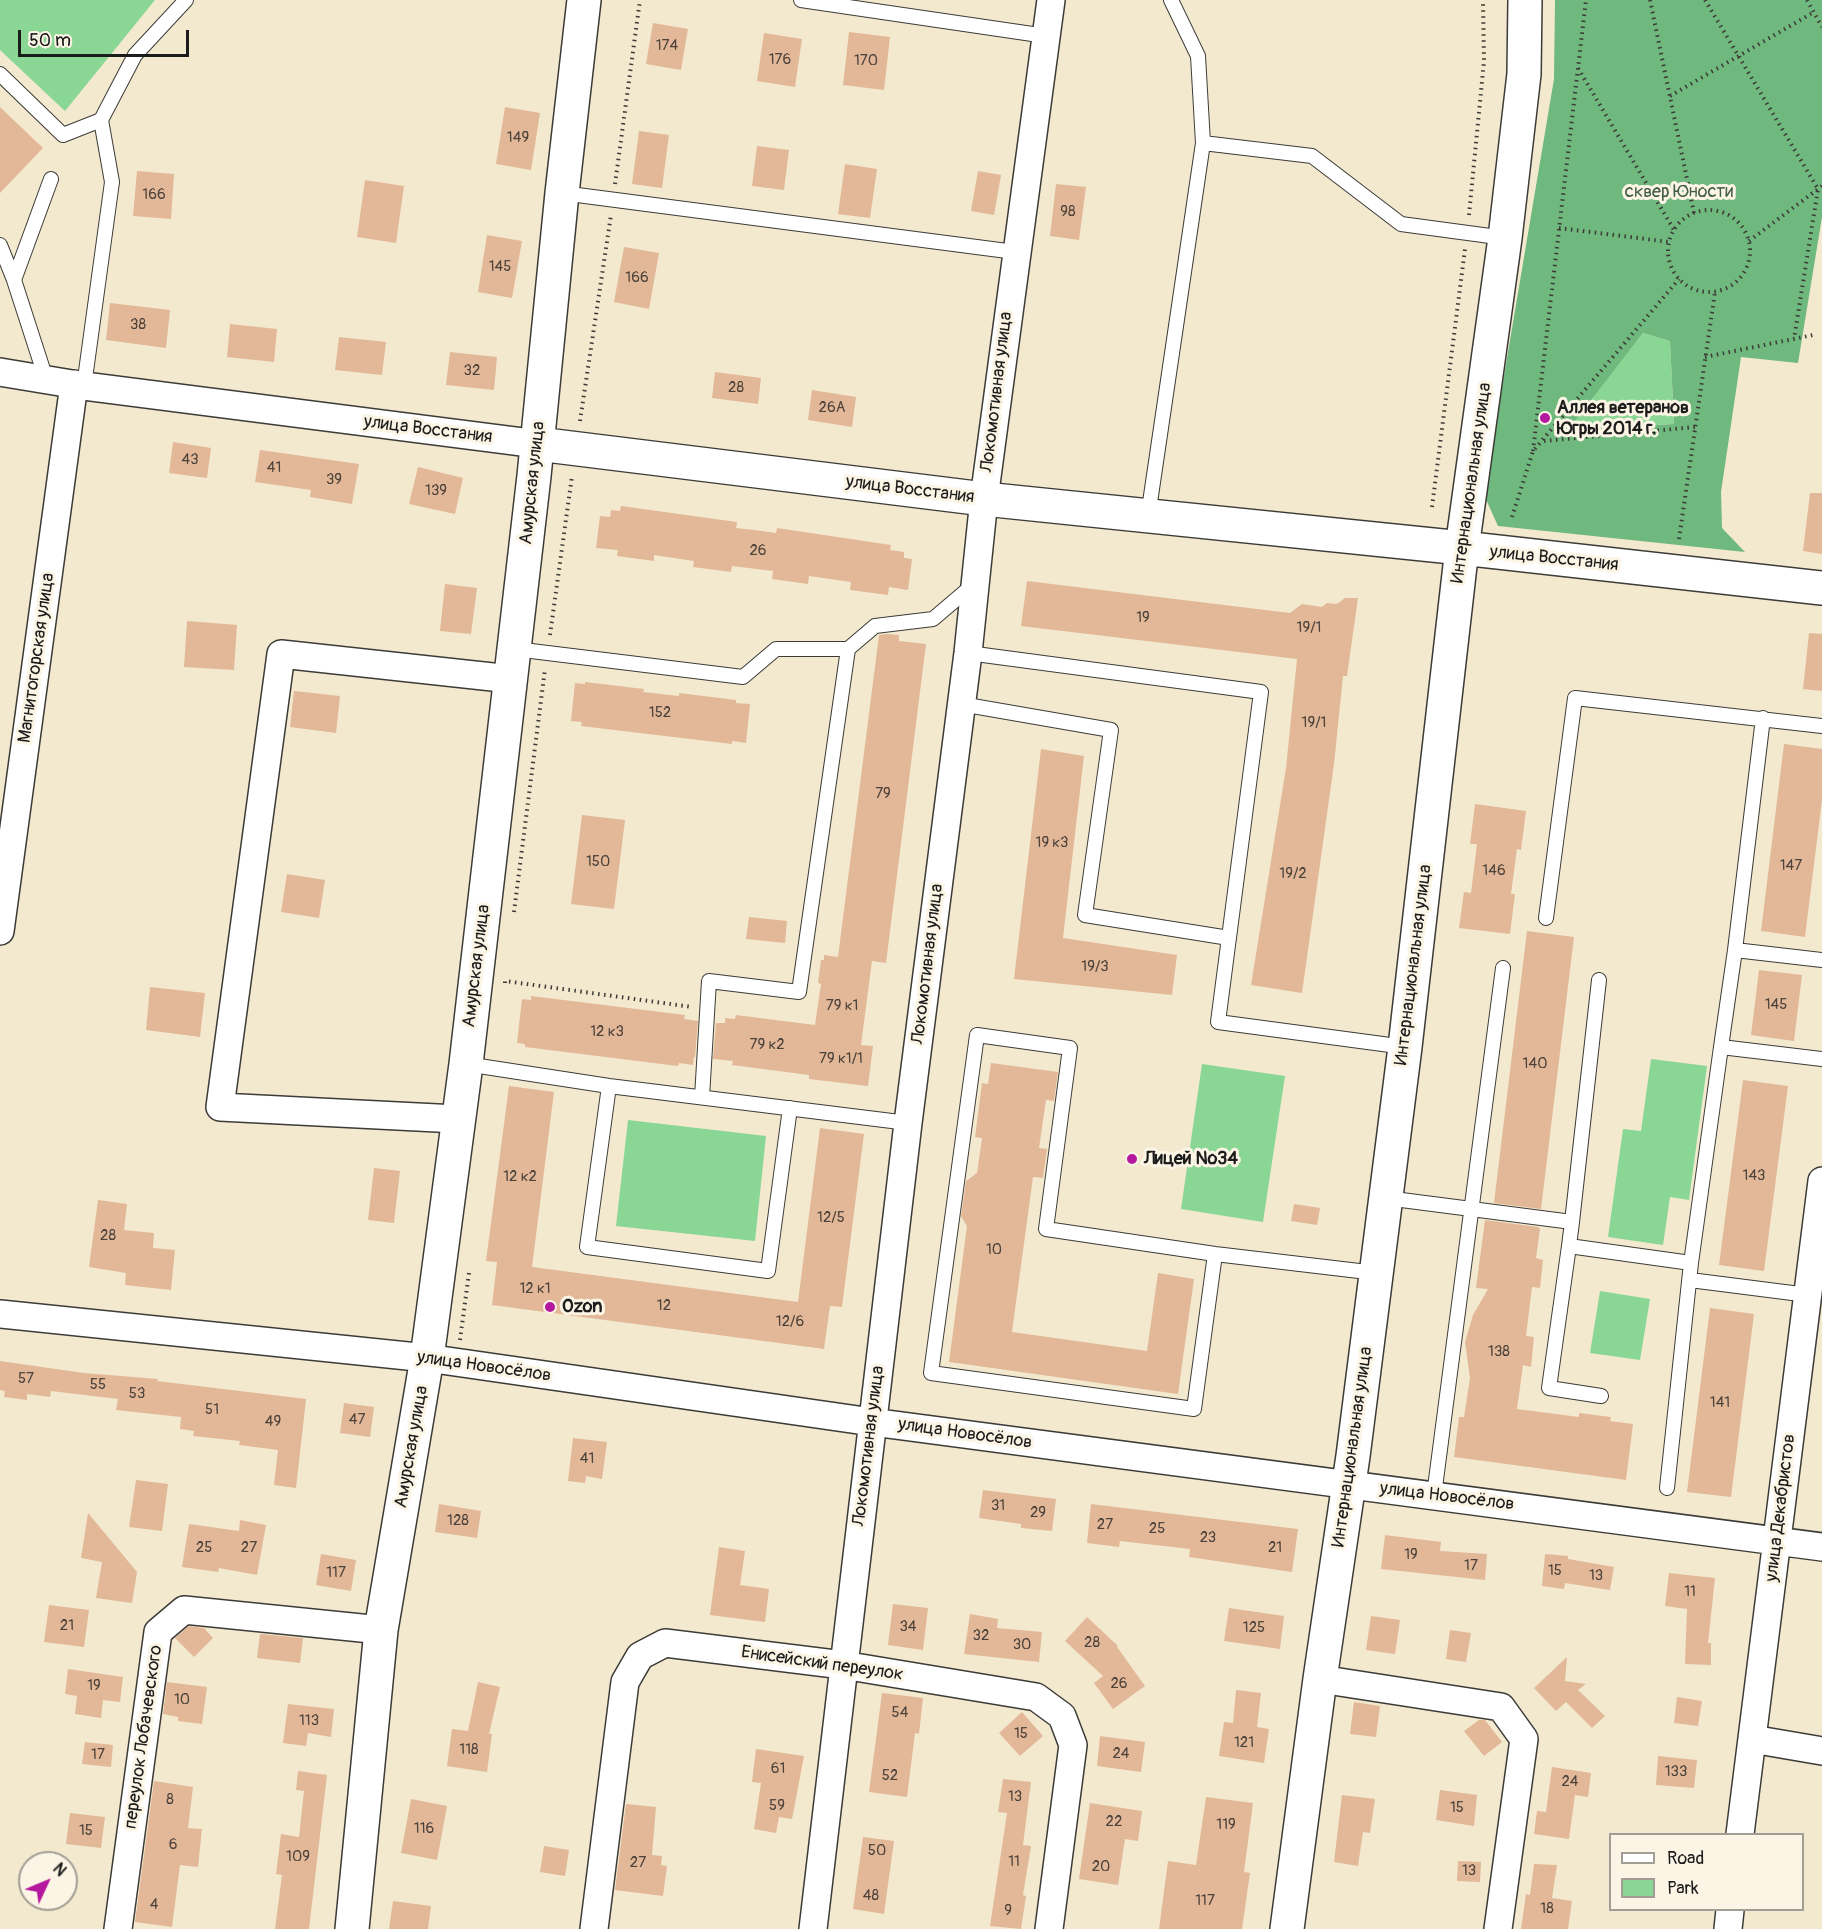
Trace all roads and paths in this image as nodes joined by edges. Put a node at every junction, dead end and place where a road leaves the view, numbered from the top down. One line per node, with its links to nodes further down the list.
1 (186, 0): 20 (lane)
2 (584, 0): 24 (street, Амурская улица)
3 (640, 0): 25 (path)
4 (801, 0): 15 (lane)
5 (1051, 0): 15 (street, Локомотивная улица)
6 (1172, 0): 21 (lane)
7 (1483, 0): 29 (path)
8 (1525, 0): 30 (street, Интернациональная улица)
9 (1586, 0): 17 (path)
10 (1650, 0): 19 (path)
11 (1705, 0): 16 (path)
12 (1807, 0): 13 (path)
13 (1814, 12): 14 (path); 16 (path)
14 (1822, 27)
15 (1046, 36): 34 (street, Локомотивная улица)
16 (1738, 56): 19 (path); 23 (path)
17 (1578, 67): 27 (path); 28 (path)
18 (0, 74): 20 (lane)
19 (1670, 96): 26 (path)
20 (101, 120): 43 (lane)
21 (1203, 143): 29 (lane); 51 (lane)
22 (51, 179): 36 (lane)
23 (1820, 188): 31 (path); 39 (path)
24 (562, 192): 25 (lane); 46 (street, Амурская улица)
25 (613, 199): 34 (lane); 47 (path)
26 (1694, 213): 28 (path); 31 (path)
27 (1559, 228): 32 (path); 48 (path)
28 (1674, 230): 32 (path)
29 (1467, 233): 30 (lane); 50 (path)
30 (1505, 238): 54 (street, Интернациональная улица)
31 (1749, 241): 37 (path)
32 (1669, 242): 35 (path)
33 (0, 245): 36 (lane)
34 (1015, 252): 49 (street, Локомотивная улица)
35 (1679, 279): 37 (path); 45 (path)
36 (15, 280): 42 (lane)
37 (1715, 292): 40 (path)
38 (1813, 335): 39 (path)
39 (1794, 339): 40 (path)
40 (1706, 357): 44 (path)
41 (0, 372): 42 (street, улица Восстания)
42 (45, 379): 43 (street, улица Восстания)
43 (79, 385): 46 (street, улица Восстания); 66 (street, Магнитогорская улица)
44 (1695, 427): 45 (path); 53 (path)
45 (1542, 441): 48 (path)
46 (538, 444): 47 (street, улица Восстания); 60 (street, Амурская улица)
47 (576, 448): 49 (street, улица Восстания); 58 (path)
48 (1533, 451): 52 (path)
49 (984, 499): 51 (street, улица Восстания); 55 (street, Локомотивная улица)
50 (1432, 507)
51 (1148, 516): 54 (street, улица Восстания)
52 (1512, 518)
53 (1678, 539)
54 (1462, 548): 56 (street, улица Восстания); 76 (street, Интернациональная улица)
55 (973, 585): 57 (lane); 59 (street, Локомотивная улица)
56 (1822, 588)
57 (848, 649): 58 (lane); 75 (lane)
58 (547, 652): 60 (lane); 65 (path)
59 (968, 653): 61 (street, Локомотивная улица); 67 (lane)
60 (513, 664): 79 (street, Амурская улица); 83 (street)
61 (961, 704): 67 (lane); 84 (street, Локомотивная улица)
62 (1762, 718): 63 (lane); 64 (lane); 68 (lane)
63 (1822, 726)
64 (1546, 918)
65 (513, 922)
66 (0, 931)
67 (1229, 938): 76 (lane)
68 (1735, 950): 69 (lane); 77 (lane)
69 (1822, 960)
70 (1503, 968): 87 (lane)
71 (507, 969): 73 (path)
72 (1599, 980): 88 (lane)
73 (505, 981): 74 (path); 75 (path)
74 (504, 992)
75 (707, 1009): 81 (lane)
76 (1405, 1047): 86 (street, Интернациональная улица)
77 (1721, 1047): 78 (lane); 91 (lane)
78 (1822, 1059)
79 (466, 1064): 80 (lane); 83 (street, Амурская улица)
80 (609, 1086): 81 (lane); 82 (lane)
81 (702, 1097): 82 (lane)
82 (790, 1108): 84 (lane)
83 (457, 1119): 97 (street, Амурская улица)
84 (908, 1123): 99 (street, Локомотивная улица)
85 (1822, 1181): 95 (street, улица Декабристов)
86 (1386, 1198): 87 (lane); 93 (street, Интернациональная улица)
87 (1473, 1210): 88 (lane); 102 (lane)
88 (1572, 1222): 89 (lane)
89 (1569, 1246): 91 (lane); 98 (lane)
90 (1215, 1254): 90 (lane); 93 (lane)
91 (1691, 1263): 94 (lane)
92 (469, 1268): 97 (path)
93 (1376, 1273): 100 (street, Интернациональная улица)
94 (1689, 1280): 95 (lane); 101 (lane)
95 (1808, 1295): 103 (street, улица Декабристов)
96 (0, 1314): 97 (street, улица Новосёлов)
97 (442, 1360): 99 (street, улица Новосёлов); 105 (street, Амурская улица)
98 (1602, 1395)
99 (872, 1422): 100 (street, улица Новосёлов); 106 (street, Локомотивная улица)
100 (1349, 1485): 102 (street, улица Новосёлов); 107 (street, Интернациональная улица)
101 (1667, 1488)
102 (1434, 1495): 103 (street, улица Новосёлов)
103 (1777, 1542): 104 (street, улица Новосёлов); 108 (street, улица Декабристов)
104 (1822, 1547)
105 (381, 1630): 112 (street, переулок Лобачевского); 113 (street, Амурская улица)
106 (843, 1665): 114 (street, Енисейский переулок); 115 (street, Локомотивная улица); 116 (street, Енисейский переулок)
107 (1320, 1679): 117 (street, Интернациональная улица); 118 (street)
108 (1752, 1739): 109 (street); 110 (street, улица Декабристов)
109 (1822, 1751)
110 (1740, 1833)
111 (1730, 1911): 119 (street)
112 (118, 1929)
113 (352, 1929)
114 (594, 1929)
115 (813, 1929)
116 (1049, 1929)
117 (1287, 1929)
118 (1498, 1929)
119 (1728, 1929)

